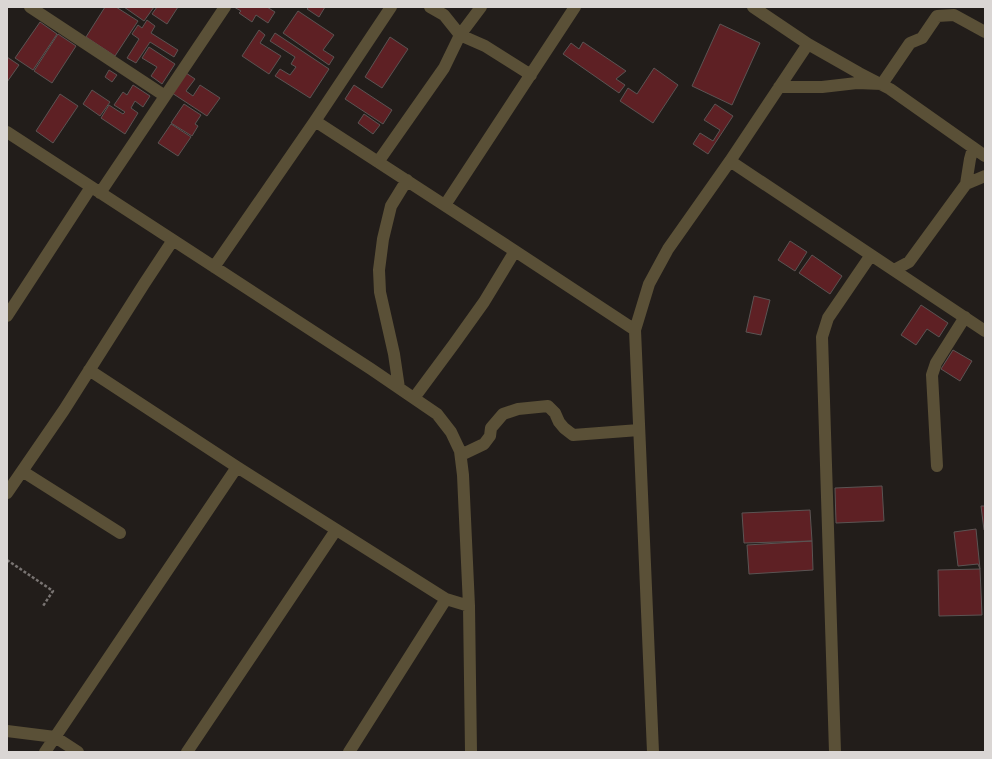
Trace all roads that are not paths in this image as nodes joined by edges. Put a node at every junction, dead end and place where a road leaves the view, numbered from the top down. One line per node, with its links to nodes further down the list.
1 (30, 7): 14 (street)
2 (391, 7): 15 (street)
3 (430, 7): 9 (street)
4 (481, 7): 9 (street)
5 (575, 7): 11 (street)
6 (753, 7): 10 (street)
7 (223, 8): 14 (street)
8 (985, 32): 12 (street)
9 (460, 35): 11 (street); 20 (street)
10 (808, 44): 12 (street); 13 (street)
11 (531, 75): 25 (street)
12 (882, 84): 13 (street); 17 (street)
13 (779, 87): 19 (street)
14 (165, 96): 24 (street)
15 (315, 121): 20 (street); 29 (street)
16 (7, 132): 24 (street)
17 (973, 148): 18 (street); 23 (street)
18 (985, 156)
19 (730, 161): 28 (street); 33 (street)
20 (378, 162): 22 (street)
21 (985, 176): 23 (street)
22 (407, 180): 25 (street); 36 (street)
23 (966, 184): 30 (street)
24 (95, 190): 26 (street); 31 (street)
25 (445, 205): 27 (street)
26 (173, 240): 29 (street); 35 (street)
27 (515, 251): 33 (street); 37 (street)
28 (871, 255): 30 (street); 56 (street)
29 (214, 267): 36 (street)
30 (894, 270): 32 (street)
31 (7, 316)
32 (965, 317): 34 (street); 40 (street)
33 (635, 330): 38 (street)
34 (985, 331)
35 (89, 370): 41 (street); 42 (street)
36 (399, 388): 37 (street)
37 (414, 398): 39 (street)
38 (639, 430): 39 (street); 55 (street)
39 (461, 455): 47 (street)
40 (937, 466)
41 (237, 467): 44 (street); 49 (street)
42 (22, 471): 43 (street); 45 (street)
43 (7, 494)
44 (336, 530): 46 (street); 52 (street)
45 (120, 533)
46 (446, 599): 47 (street); 53 (street)
47 (468, 606): 54 (street)
48 (7, 731): 49 (street)
49 (55, 737): 50 (street); 51 (street)
50 (45, 752)
51 (78, 752)
52 (186, 752)
53 (349, 752)
54 (471, 752)
55 (653, 752)
56 (835, 752)

